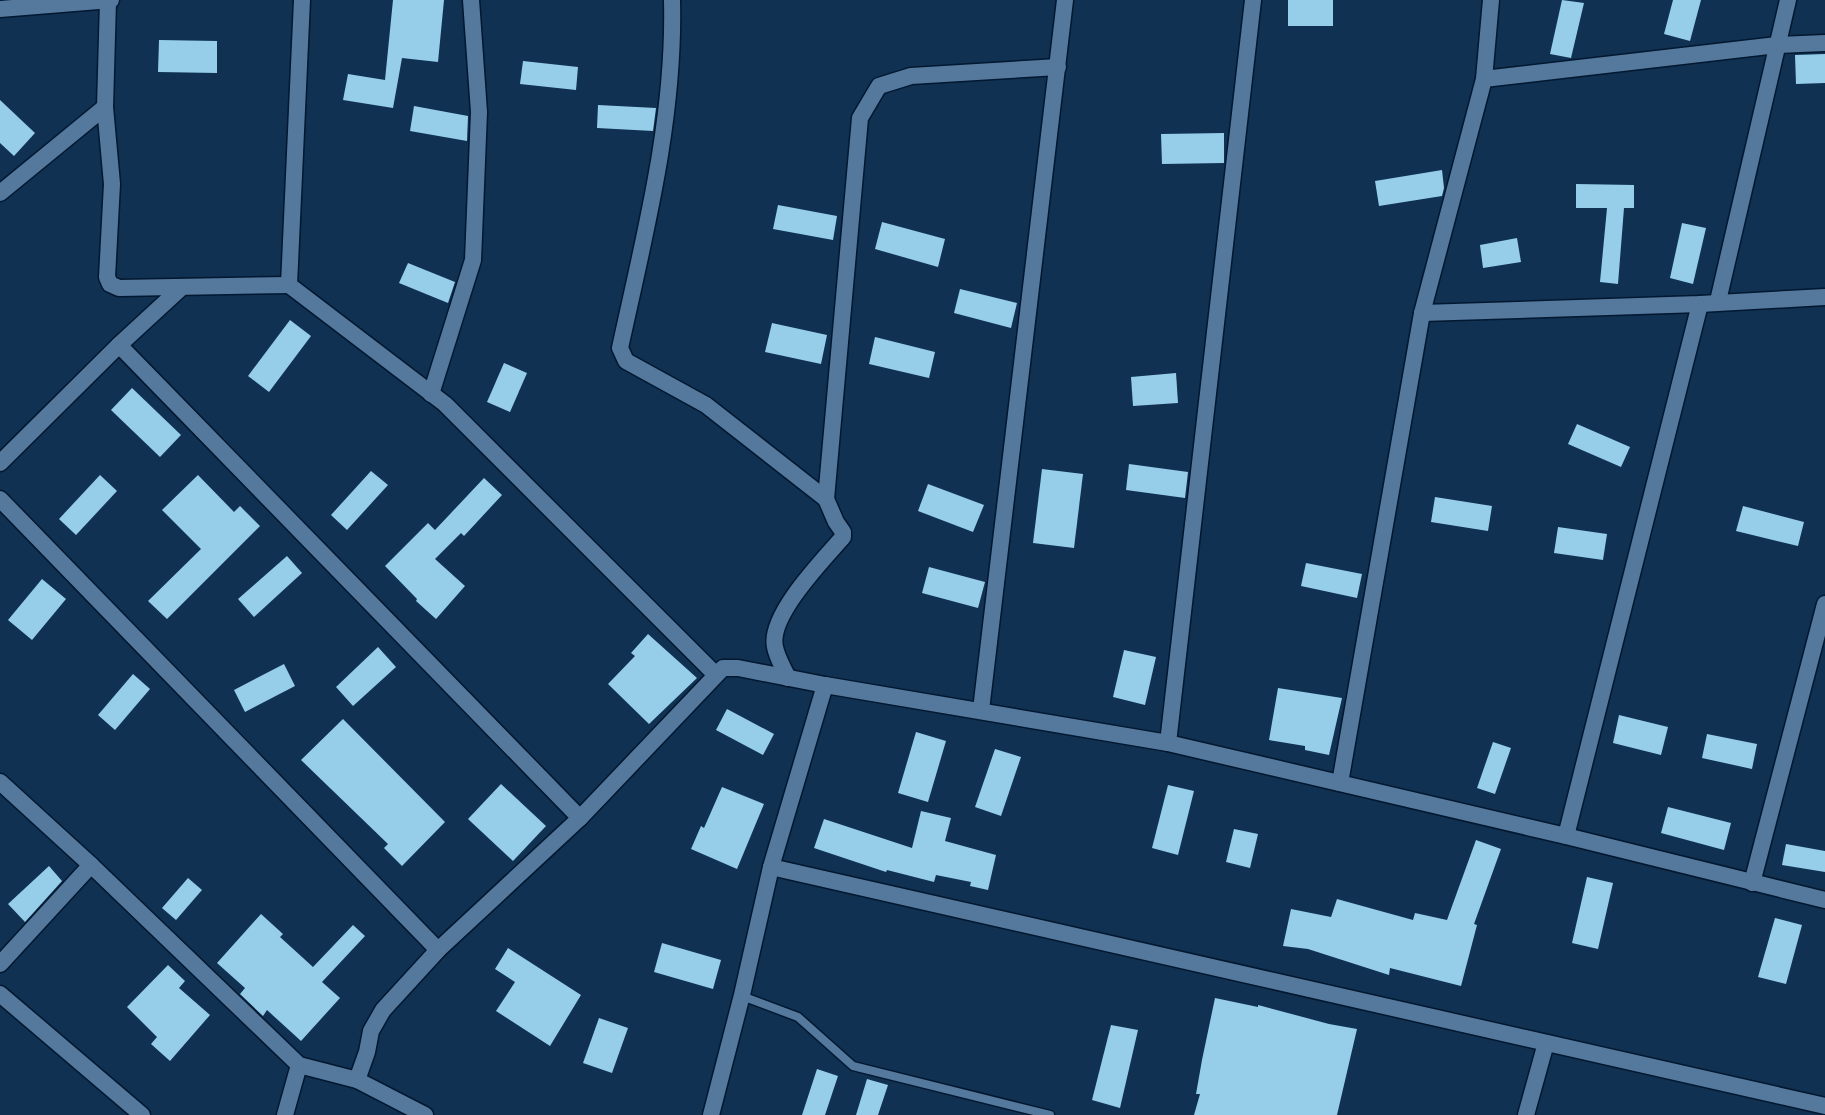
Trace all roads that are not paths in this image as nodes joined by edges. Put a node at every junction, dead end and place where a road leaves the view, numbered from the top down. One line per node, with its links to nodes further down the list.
1 (110, 0): 9 (street); 14 (street)
2 (302, 0): 16 (street)
3 (471, 0): 23 (street)
4 (673, 0): 26 (street)
5 (1065, 0): 12 (street)
6 (1253, 0): 32 (street)
7 (1491, 0): 13 (street)
8 (1788, 0): 11 (street)
9 (5, 6)
10 (1825, 43): 11 (street)
11 (1777, 46): 13 (street); 19 (street)
12 (1058, 67): 26 (street); 31 (street)
13 (1484, 79): 21 (street)
14 (105, 107): 15 (street); 17 (street)
15 (0, 193)
16 (289, 285): 17 (street); 23 (street)
17 (182, 287): 22 (street)
18 (1825, 297): 19 (street)
19 (1718, 301): 20 (street)
20 (1700, 304): 21 (street); 36 (street)
21 (1422, 313): 34 (street)
22 (119, 345): 24 (street); 35 (street)
23 (431, 394): 28 (street)
24 (0, 463)
25 (0, 499): 41 (street)
26 (826, 499): 29 (street)
27 (1825, 604): 39 (street)
28 (715, 674): 29 (street); 35 (street)
29 (788, 678): 30 (street)
30 (825, 685): 31 (street); 38 (street)
31 (981, 710): 32 (street)
32 (1168, 743): 34 (street)
33 (0, 782): 37 (street)
34 (1340, 783): 36 (street)
35 (580, 818): 41 (street)
36 (1566, 835): 39 (street)
37 (91, 865): 42 (street); 46 (street)
38 (771, 867): 44 (street); 45 (street)
39 (1752, 883): 40 (street)
40 (1825, 900)
41 (439, 950): 47 (street)
42 (0, 964)
43 (0, 994): 49 (street)
44 (742, 995): 52 (street); 53 (lane)
45 (1546, 1043): 48 (street); 54 (street)
46 (299, 1065): 47 (street); 50 (street)
47 (357, 1080): 51 (street)
48 (1825, 1106)
49 (142, 1115)
50 (285, 1115)
51 (425, 1115)
52 (711, 1115)
53 (1050, 1115)
54 (1526, 1115)

